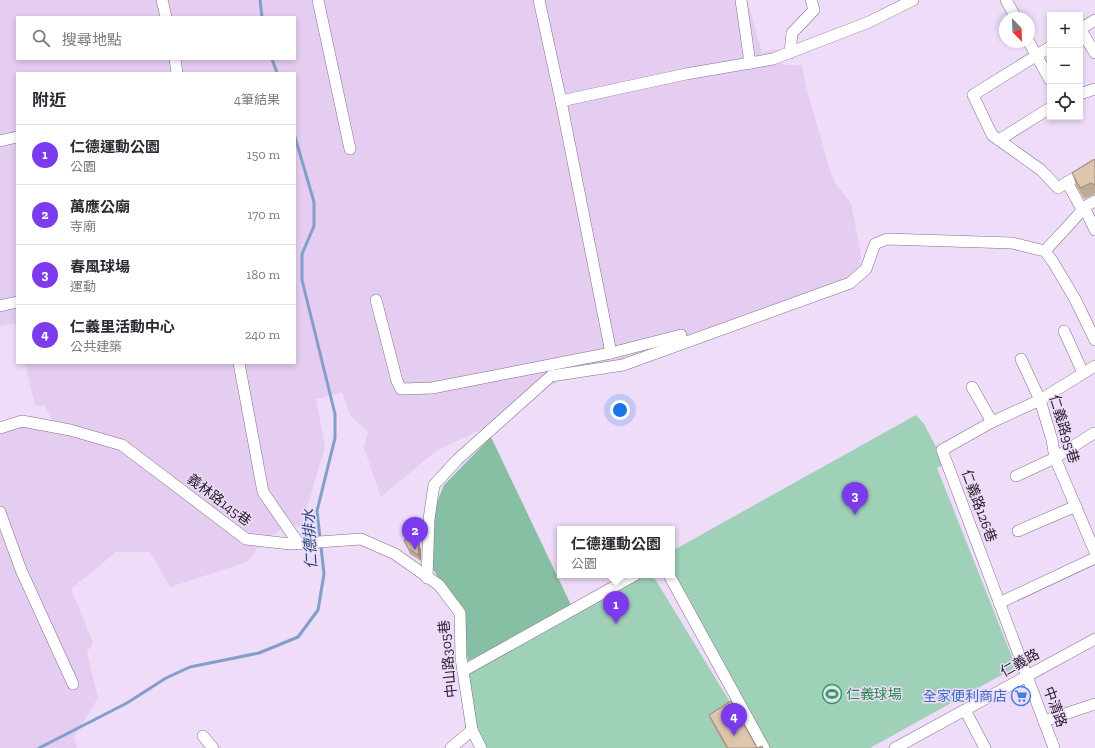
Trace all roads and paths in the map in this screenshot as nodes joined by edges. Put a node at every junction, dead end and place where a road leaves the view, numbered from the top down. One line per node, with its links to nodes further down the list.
1 (162, 0): 9 (street)
2 (318, 0): 29 (street)
3 (539, 0): 24 (street)
4 (741, 0): 19 (street)
5 (811, 0): 15 (street)
6 (913, 0): 15 (street)
7 (1006, 0): 8 (street)
8 (1013, 12)
9 (166, 16)
10 (1095, 20): 11 (street)
11 (1083, 27)
12 (1083, 34): 16 (street)
13 (1032, 48): 17 (street)
14 (1049, 48): 17 (street)
15 (790, 53): 19 (street)
16 (1095, 53)
17 (1037, 56): 21 (street); 27 (street)
18 (174, 60): 20 (street)
19 (750, 63): 24 (street)
20 (178, 72)
21 (1047, 74)
22 (1095, 89): 23 (street)
23 (1083, 93)
24 (561, 101): 42 (street)
25 (1047, 110): 27 (street)
26 (16, 137): 28 (street)
27 (999, 140): 31 (street)
28 (0, 141)
29 (350, 149)
30 (1095, 164): 31 (street)
31 (1067, 182): 33 (street)
32 (1095, 201): 33 (street)
33 (1084, 207): 34 (street); 35 (street)
34 (1095, 230)
35 (1045, 251): 41 (street); 60 (street)
36 (376, 300): 42 (street)
37 (16, 302): 38 (street)
38 (0, 306)
39 (1064, 331): 46 (street)
40 (681, 335): 42 (street)
41 (1095, 340)
42 (611, 353)
43 (1021, 359): 48 (street, 仁義路95巷)
44 (239, 364): 57 (street)
45 (1095, 366): 46 (street, 仁義路126巷)
46 (1083, 373): 48 (street, 仁義路126巷)
47 (972, 387): 49 (street)
48 (1040, 400): 49 (street, 仁義路126巷); 52 (street, 仁義路95巷)
49 (992, 422): 63 (street, 仁義路126巷)
50 (0, 428): 57 (street, 義林路145巷)
51 (1094, 433): 52 (street)
52 (1055, 458): 53 (street); 54 (street, 仁義路95巷)
53 (1016, 476)
54 (1076, 506): 56 (street); 58 (street, 仁義路95巷)
55 (0, 512): 67 (street)
56 (1018, 530)
57 (299, 544): 60 (street, 義林路145巷)
58 (1095, 552)
59 (1095, 558): 63 (street)
60 (427, 578): 65 (street, 中山路305巷)
61 (629, 578): 65 (street)
62 (671, 578): 76 (street)
63 (999, 603): 66 (street, 仁義路126巷)
64 (1095, 639): 66 (street, 仁義路)
65 (463, 672): 71 (street, 中山路305巷)
66 (1028, 676): 69 (street, 仁義路); 70 (street, 中清路)
67 (73, 684)
68 (1095, 704): 70 (street)
69 (965, 710): 77 (street, 仁義路); 78 (street)
70 (1044, 722): 79 (street, 中清路)
71 (472, 730): 74 (street); 75 (street, 中山路305巷)
72 (202, 736): 73 (street)
73 (213, 748)
74 (451, 748)
75 (481, 748)
76 (764, 748)
77 (895, 748)
78 (985, 748)
79 (1054, 748)

